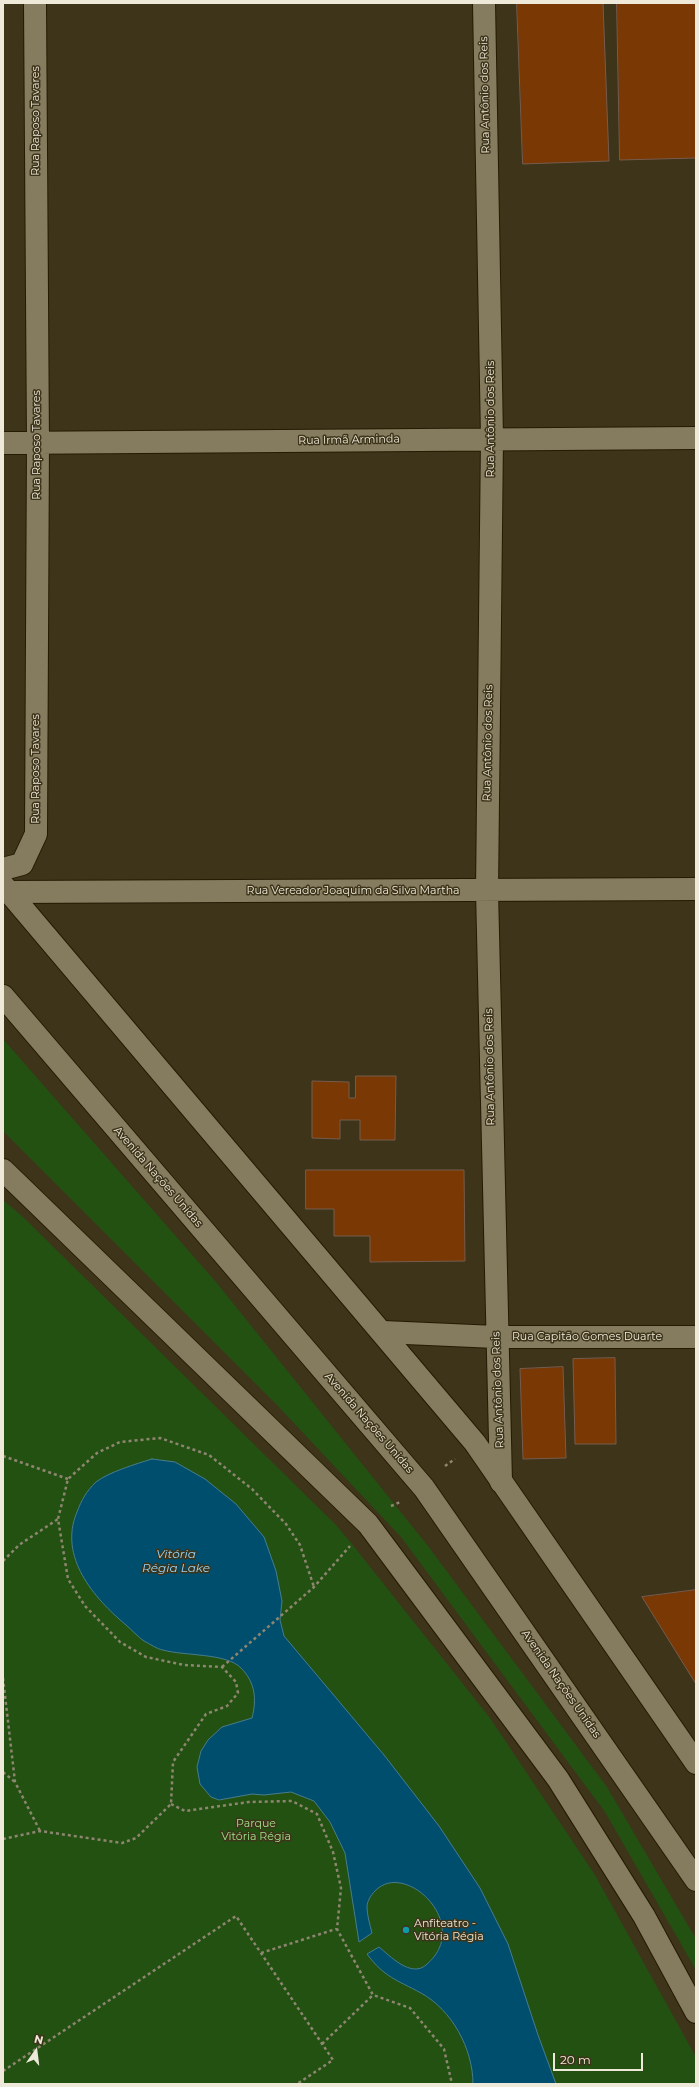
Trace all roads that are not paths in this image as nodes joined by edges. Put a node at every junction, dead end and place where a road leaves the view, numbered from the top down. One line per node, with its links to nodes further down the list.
1 (35, 3): 6 (street, Rua Raposo Tavares)
2 (484, 3): 3 (street, Rua Antônio dos Reis)
3 (492, 438): 4 (street, Rua Irmã Arminda); 6 (street, Rua Irmã Arminda); 10 (street, Rua Antônio dos Reis)
4 (696, 438)
5 (3, 443): 6 (street, Rua Irmã Arminda)
6 (38, 443): 7 (street, Rua Raposo Tavares)
7 (3, 869)
8 (6, 888): 10 (street, Rua Vereador Joaquim da Silva Martha); 13 (street)
9 (696, 889): 10 (street, Rua Vereador Joaquim da Silva Martha)
10 (487, 891): 14 (street, Rua Antônio dos Reis)
11 (3, 996): 18 (street, Avenida Nações Unidas)
12 (3, 1170): 19 (street)
13 (383, 1332): 14 (street, Rua Capitão Gomes Duarte); 16 (street)
14 (496, 1337): 15 (street, Rua Capitão Gomes Duarte); 16 (street, Rua Antônio dos Reis)
15 (696, 1337)
16 (501, 1482): 17 (street)
17 (696, 1762)
18 (696, 1880)
19 (696, 2012)

